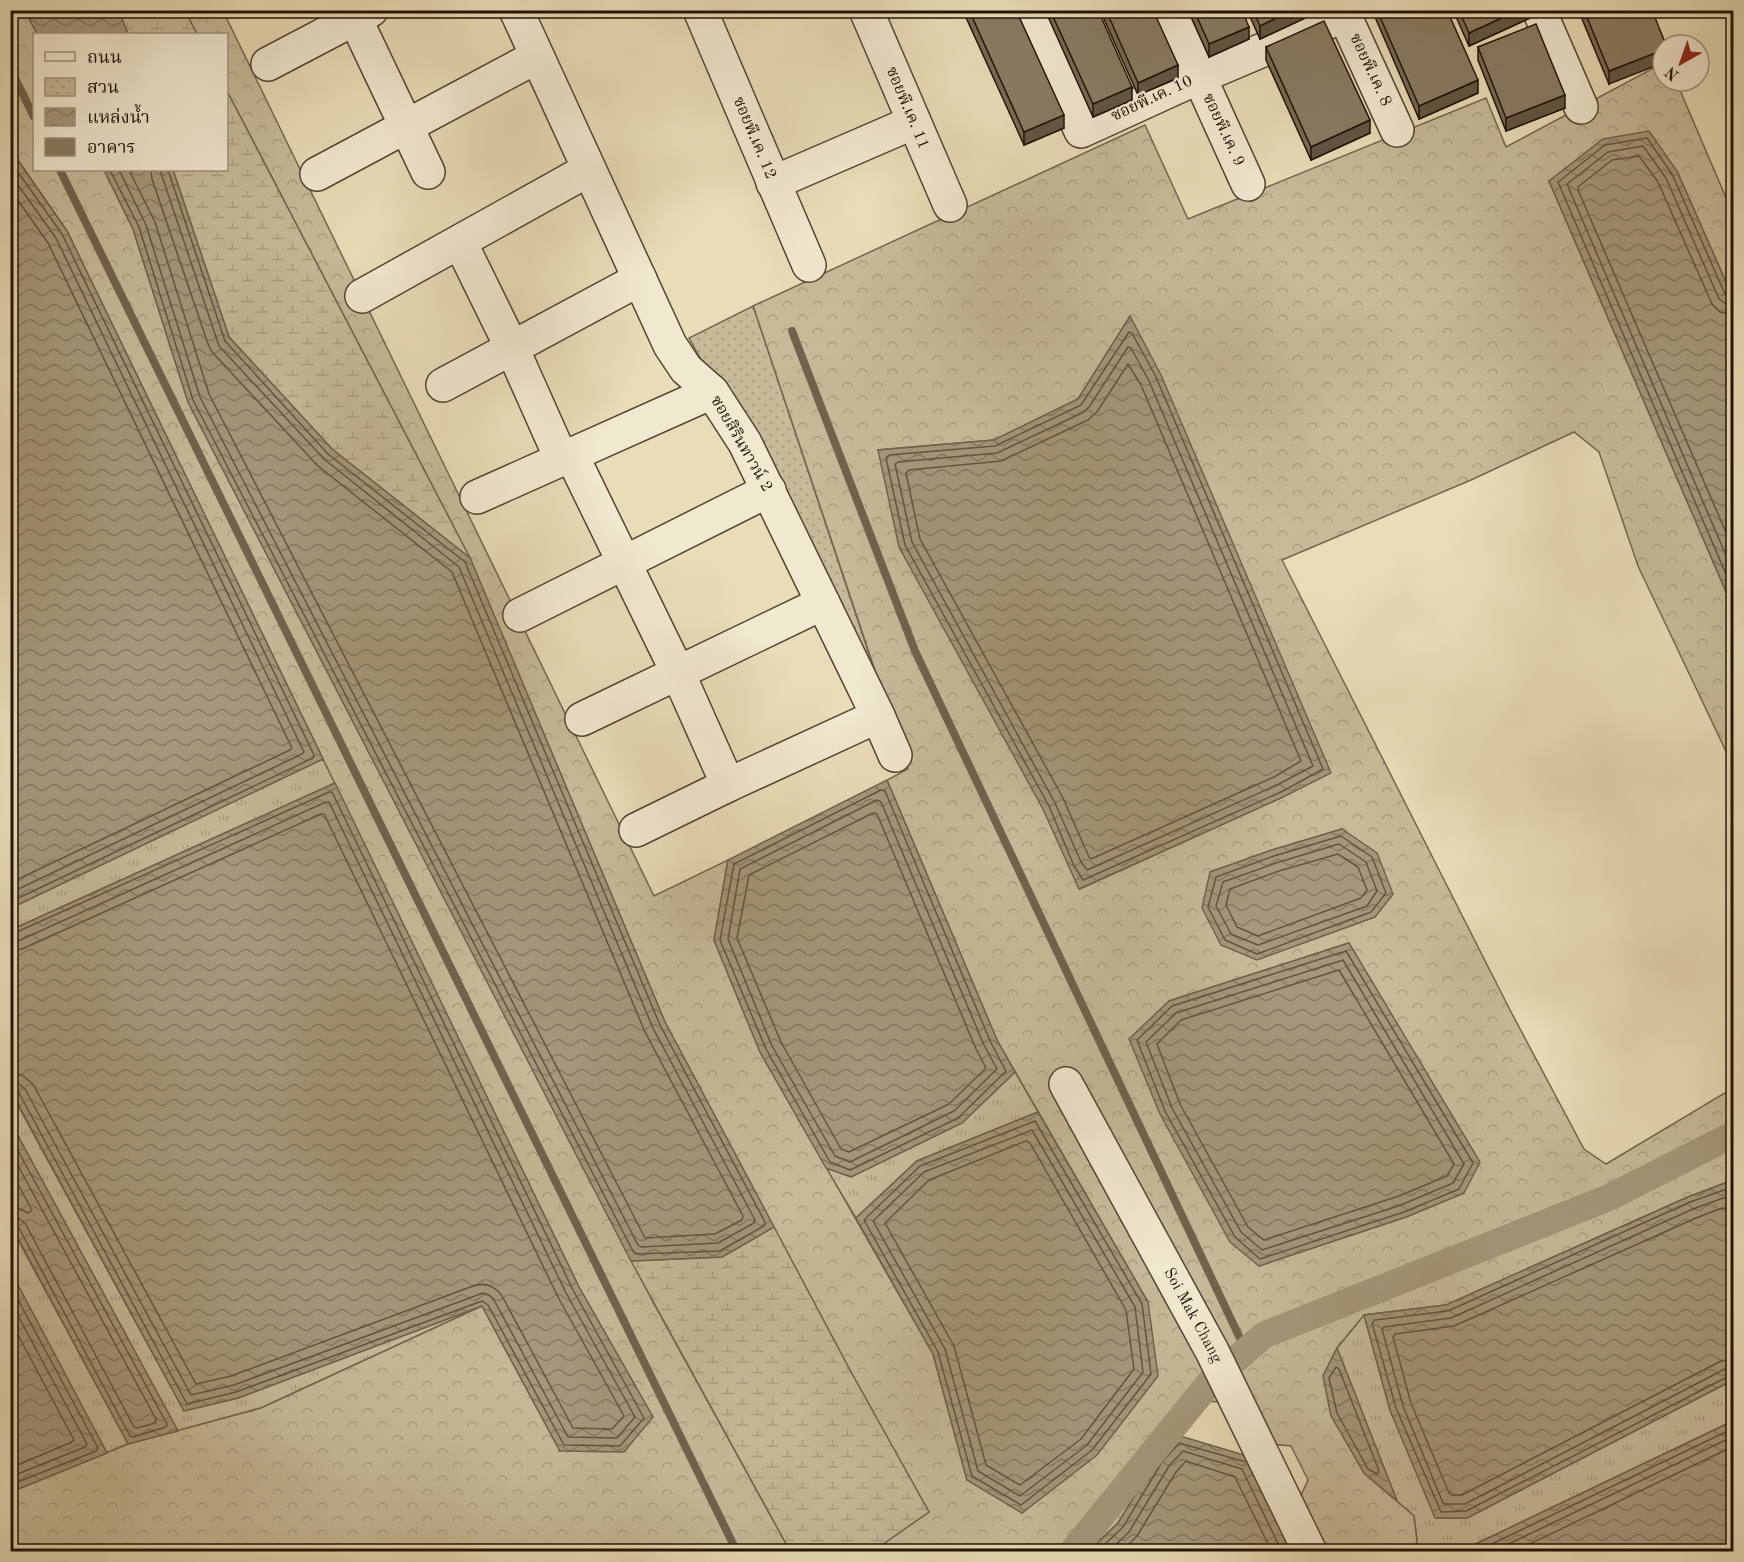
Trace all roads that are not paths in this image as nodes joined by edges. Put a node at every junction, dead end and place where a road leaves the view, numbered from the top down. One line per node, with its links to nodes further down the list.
1 (516, 10): 9 (street, ซอยสิรินทาวน์ 2)
2 (700, 10): 19 (street, ซอยพี.เค. 12)
3 (866, 10): 13 (street, ซอยพี.เค. 11)
4 (1028, 10): 11 (street, ซอยพี.เค. 10)
5 (1169, 10): 11 (street, ซอยพี.เค. 9)
6 (1539, 10): 12 (street)
7 (359, 13): 10 (street); 14 (street)
8 (1343, 13): 11 (street, ซอยพี.เค. 10); 15 (street, ซอยพี.เค. 8)
9 (536, 57): 14 (street); 16 (street, ซอยสิรินทาวน์ 2)
10 (268, 64)
11 (1198, 77): 20 (street, ซอยพี.เค. 9)
12 (1581, 106)
13 (914, 122): 19 (street); 21 (street, ซอยพี.เค. 11)
14 (406, 126): 17 (street); 18 (street)
15 (1397, 130)
16 (588, 170): 22 (street); 24 (street, ซอยสิรินทาวน์ 2)
17 (428, 172)
18 (317, 174)
19 (773, 183): 23 (street, ซอยพี.เค. 12)
20 (1248, 184)
21 (950, 205)
22 (460, 242): 25 (street); 26 (street)
23 (809, 265)
24 (640, 279): 26 (street); 28 (street, ซอยสิรินทาวน์ 2)
25 (362, 296)
26 (512, 348): 27 (street); 29 (street)
27 (443, 385)
28 (712, 392): 29 (street); 30 (street, ซอยสิรินทาวน์ 2)
29 (566, 456): 31 (street); 32 (street)
30 (769, 490): 32 (street); 33 (street, ซอยสิรินทาวน์ 2)
31 (477, 497)
32 (623, 563): 34 (street); 35 (street)
33 (823, 603): 35 (street); 36 (street, ซอยสิรินทาวน์ 2)
34 (520, 615)
35 (678, 673): 37 (street); 39 (street)
36 (878, 716): 38 (street, ซอยสิรินทาวน์ 2); 39 (street)
37 (582, 719)
38 (895, 755)
39 (728, 785): 40 (street)
40 (636, 830)
41 (1066, 1084): 42 (street, Soi Mak Chang)
42 (1310, 1551)

